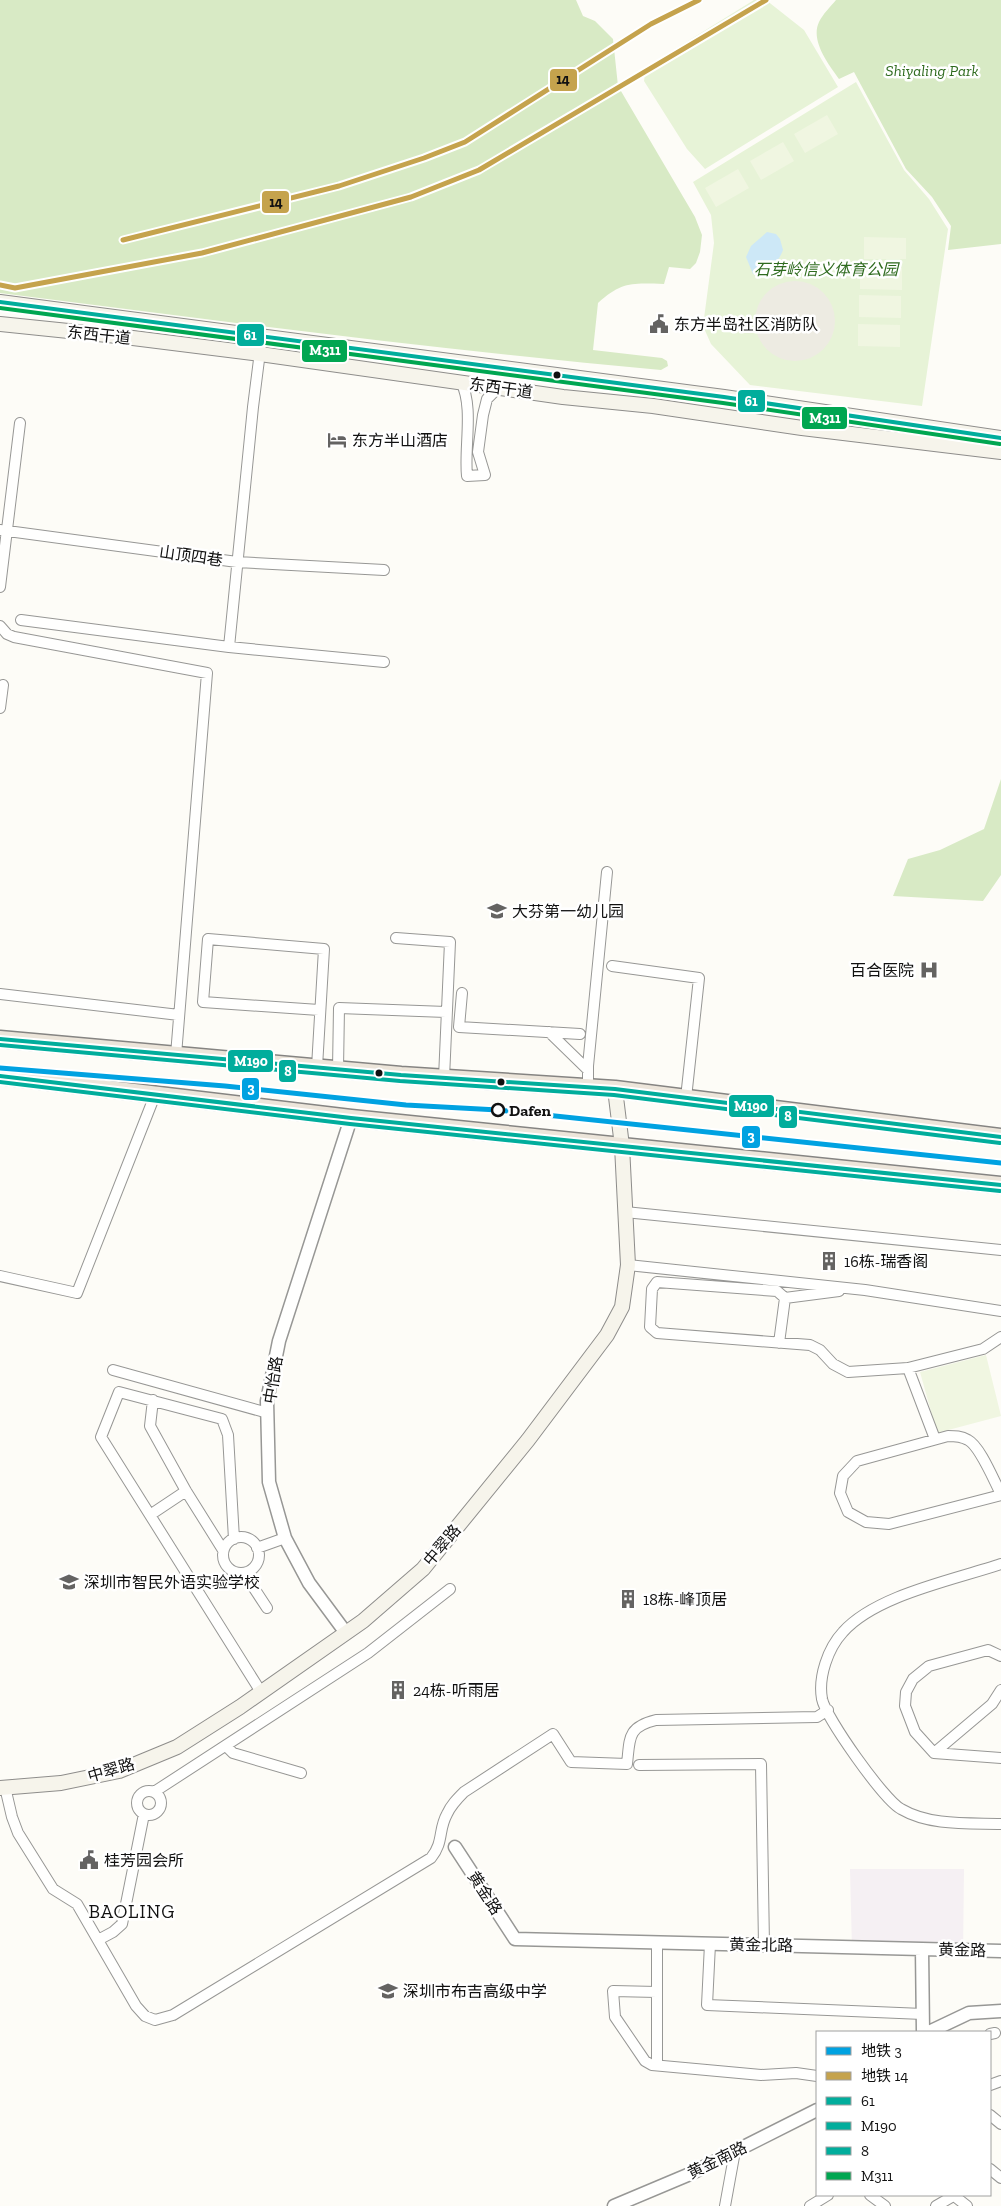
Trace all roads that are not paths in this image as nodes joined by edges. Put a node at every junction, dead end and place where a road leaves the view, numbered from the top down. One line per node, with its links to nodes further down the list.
1 (0, 302): 3 (main road, 东西干道)
2 (0, 324): 4 (main road, 东西干道)
3 (262, 336): 4 (street); 8 (main road, 东西干道)
4 (260, 354): 5 (main road, 东西干道); 11 (street)
5 (460, 382): 6 (main road, 东西干道); 6 (street)
6 (499, 387): 9 (main road, 东西干道)
7 (20, 423): 10 (street)
8 (1001, 438)
9 (1001, 452)
10 (3, 530): 11 (street, 山顶四巷); 13 (street)
11 (237, 562): 12 (street, 山顶四巷); 16 (street)
12 (384, 570)
13 (0, 587)
14 (21, 620): 16 (street)
15 (0, 626): 27 (street)
16 (229, 647): 17 (street)
17 (384, 662)
18 (2, 685): 19 (street)
19 (0, 708)
20 (607, 872): 34 (street)
21 (396, 938): 26 (street)
22 (612, 966): 40 (street)
23 (462, 992): 28 (street)
24 (0, 994): 27 (street)
25 (320, 1010): 25 (street); 32 (street)
26 (446, 1012): 33 (street); 36 (street)
27 (179, 1016): 31 (street)
28 (549, 1032): 29 (street); 34 (street)
29 (580, 1034)
30 (0, 1039): 31 (highway)
31 (176, 1055): 32 (highway)
32 (317, 1067): 33 (highway)
33 (338, 1069): 36 (highway)
34 (588, 1070): 37 (street)
35 (0, 1076): 39 (highway)
36 (444, 1078): 37 (highway)
37 (588, 1087): 38 (highway)
38 (615, 1089): 40 (highway); 43 (main road, 中翠路)
39 (155, 1095): 41 (highway); 48 (street)
40 (686, 1098): 42 (highway)
41 (351, 1118): 43 (highway); 57 (street, 中怡路)
42 (1001, 1137)
43 (622, 1146): 44 (highway); 45 (main road, 中翠路)
44 (1001, 1185)
45 (625, 1212): 46 (street); 47 (main road, 中翠路)
46 (1001, 1250)
47 (628, 1265): 49 (street); 70 (main road, 中翠路)
48 (0, 1276)
49 (855, 1289): 50 (street); 51 (street)
50 (785, 1298): 53 (street); 53 (street)
51 (1001, 1310)
52 (1001, 1337): 54 (street)
53 (779, 1343): 54 (street)
54 (908, 1368): 58 (street)
55 (114, 1370): 57 (street)
56 (153, 1400): 59 (street); 61 (street); 63 (street)
57 (268, 1413): 62 (street, 中怡路)
58 (934, 1440): 60 (street); 60 (street)
59 (186, 1491): 61 (street); 65 (street)
60 (1001, 1495)
61 (150, 1515): 73 (street)
62 (285, 1538): 64 (street); 70 (street, 中怡路)
63 (234, 1539): 64 (street); 65 (street)
64 (257, 1548): 67 (street)
65 (224, 1550): 67 (street)
66 (1001, 1564): 74 (street)
67 (244, 1573): 69 (street)
68 (450, 1589): 75 (street)
69 (267, 1608)
70 (346, 1632): 73 (main road, 中翠路)
71 (1001, 1656): 76 (street)
72 (1001, 1690): 76 (street)
73 (261, 1692): 80 (main road, 中翠路)
74 (828, 1710): 83 (street); 86 (street)
75 (226, 1746): 79 (street); 81 (street)
76 (934, 1754): 77 (street)
77 (1001, 1758)
78 (639, 1764): 89 (street)
79 (301, 1773)
80 (2, 1787): 86 (street)
81 (154, 1792): 82 (street); 82 (street)
82 (144, 1814): 86 (street)
83 (1001, 1824)
84 (456, 1847): 85 (street, 黄金路)
85 (515, 1938): 87 (street, 黄金北路)
86 (98, 1940)
87 (657, 1942): 88 (street, 黄金北路); 92 (street)
88 (710, 1944): 89 (street, 黄金北路); 94 (street)
89 (764, 1945): 90 (street, 黄金北路)
90 (922, 1949): 91 (street, 黄金路); 94 (street)
91 (1001, 1951)
92 (657, 1992): 97 (street); 97 (street)
93 (1001, 2012): 96 (street)
94 (923, 2014): 95 (street)
95 (924, 2031)
96 (931, 2031)
97 (657, 2065): 98 (street)
98 (816, 2076)
99 (816, 2110): 102 (street, 黄金南路)
100 (991, 2116): 101 (street)
101 (1001, 2124)
102 (735, 2151): 107 (street, 黄金南路); 108 (street)
103 (826, 2196): 109 (street)
104 (871, 2196): 110 (street)
105 (952, 2196): 111 (street)
106 (955, 2196): 112 (street)
107 (614, 2206)
108 (725, 2206)
109 (810, 2206)
110 (884, 2206)
111 (936, 2206)
112 (967, 2206)

